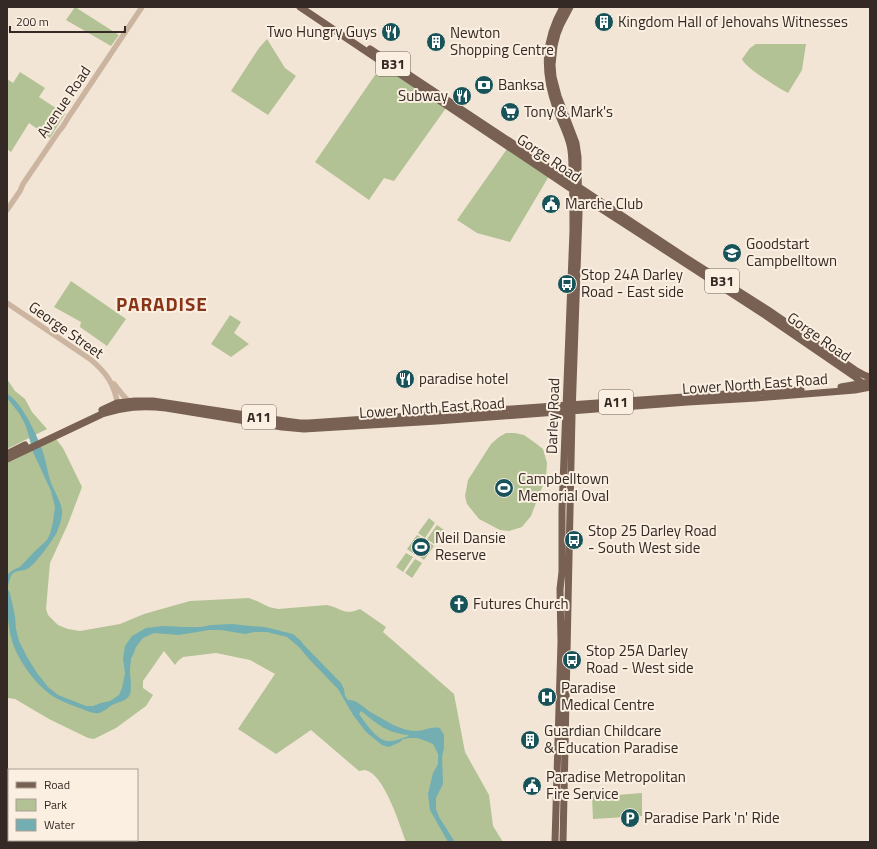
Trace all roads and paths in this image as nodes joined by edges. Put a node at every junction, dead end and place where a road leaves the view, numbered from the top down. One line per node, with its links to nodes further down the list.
1 (142, 7): 18 (street, Avenue Road)
2 (300, 7): 6 (main road, Gorge Road / B31)
3 (307, 7): 6 (main road, Gorge Road / B31)
4 (563, 7): 10 (main road)
5 (570, 7): 11 (main road)
6 (424, 87): 7 (main road, Gorge Road / B31); 8 (main road, Gorge Road / B31)
7 (452, 102): 8 (main road); 9 (main road, Gorge Road / B31)
8 (454, 110): 9 (main road, Gorge Road / B31)
9 (485, 127): 12 (main road, Gorge Road / B31); 13 (main road, Gorge Road / B31)
10 (572, 162): 12 (main road); 14 (main road)
11 (578, 167): 14 (main road); 15 (main road)
12 (553, 169): 14 (main road, Gorge Road / B31)
13 (563, 183): 14 (main road, Gorge Road / B31); 16 (main road)
14 (576, 188): 15 (main road, Gorge Road / B31); 16 (main road, Darley Road); 17 (main road, Gorge Road / B31); 19 (main road, Darley Road)
15 (589, 194): 21 (main road, Gorge Road / B31)
16 (573, 205): 25 (main road, Darley Road)
17 (597, 206): 19 (main road); 24 (main road, Gorge Road / B31)
18 (7, 210)
19 (579, 213): 25 (main road, Darley Road)
20 (7, 303): 23 (street, George Street)
21 (855, 370): 22 (main road, Gorge Road / B31); 24 (main road, Gorge Road / B31)
22 (870, 377)
23 (109, 379): 26 (street, George Street); 27 (street, George Street)
24 (867, 385): 29 (main road, Lower North East Road / A11)
25 (570, 389): 28 (main road); 29 (main road); 30 (main road, Darley Road)
26 (130, 402): 27 (main road, Lower North East Road / A11); 32 (main road, Lower North East Road / A11)
27 (118, 406): 33 (main road, Lower North East Road / A11); 35 (main road, Lower North East Road / A11)
28 (550, 406): 30 (main road, Lower North East Road / A11); 32 (main road, Lower North East Road / A11)
29 (588, 407): 30 (main road, Lower North East Road / A11); 34 (main road)
30 (569, 408): 31 (main road, Lower North East Road / A11); 34 (main road, Darley Road)
31 (546, 413): 33 (main road, Lower North East Road / A11); 34 (main road)
32 (309, 423): 33 (main road)
33 (300, 429)
34 (568, 429): 38 (main road, Darley Road); 39 (main road, Darley Road)
35 (20, 450): 36 (main road, Lower North East Road / A11); 37 (main road, Lower North East Road / A11)
36 (7, 454)
37 (7, 459)
38 (555, 842)
39 (563, 842)

